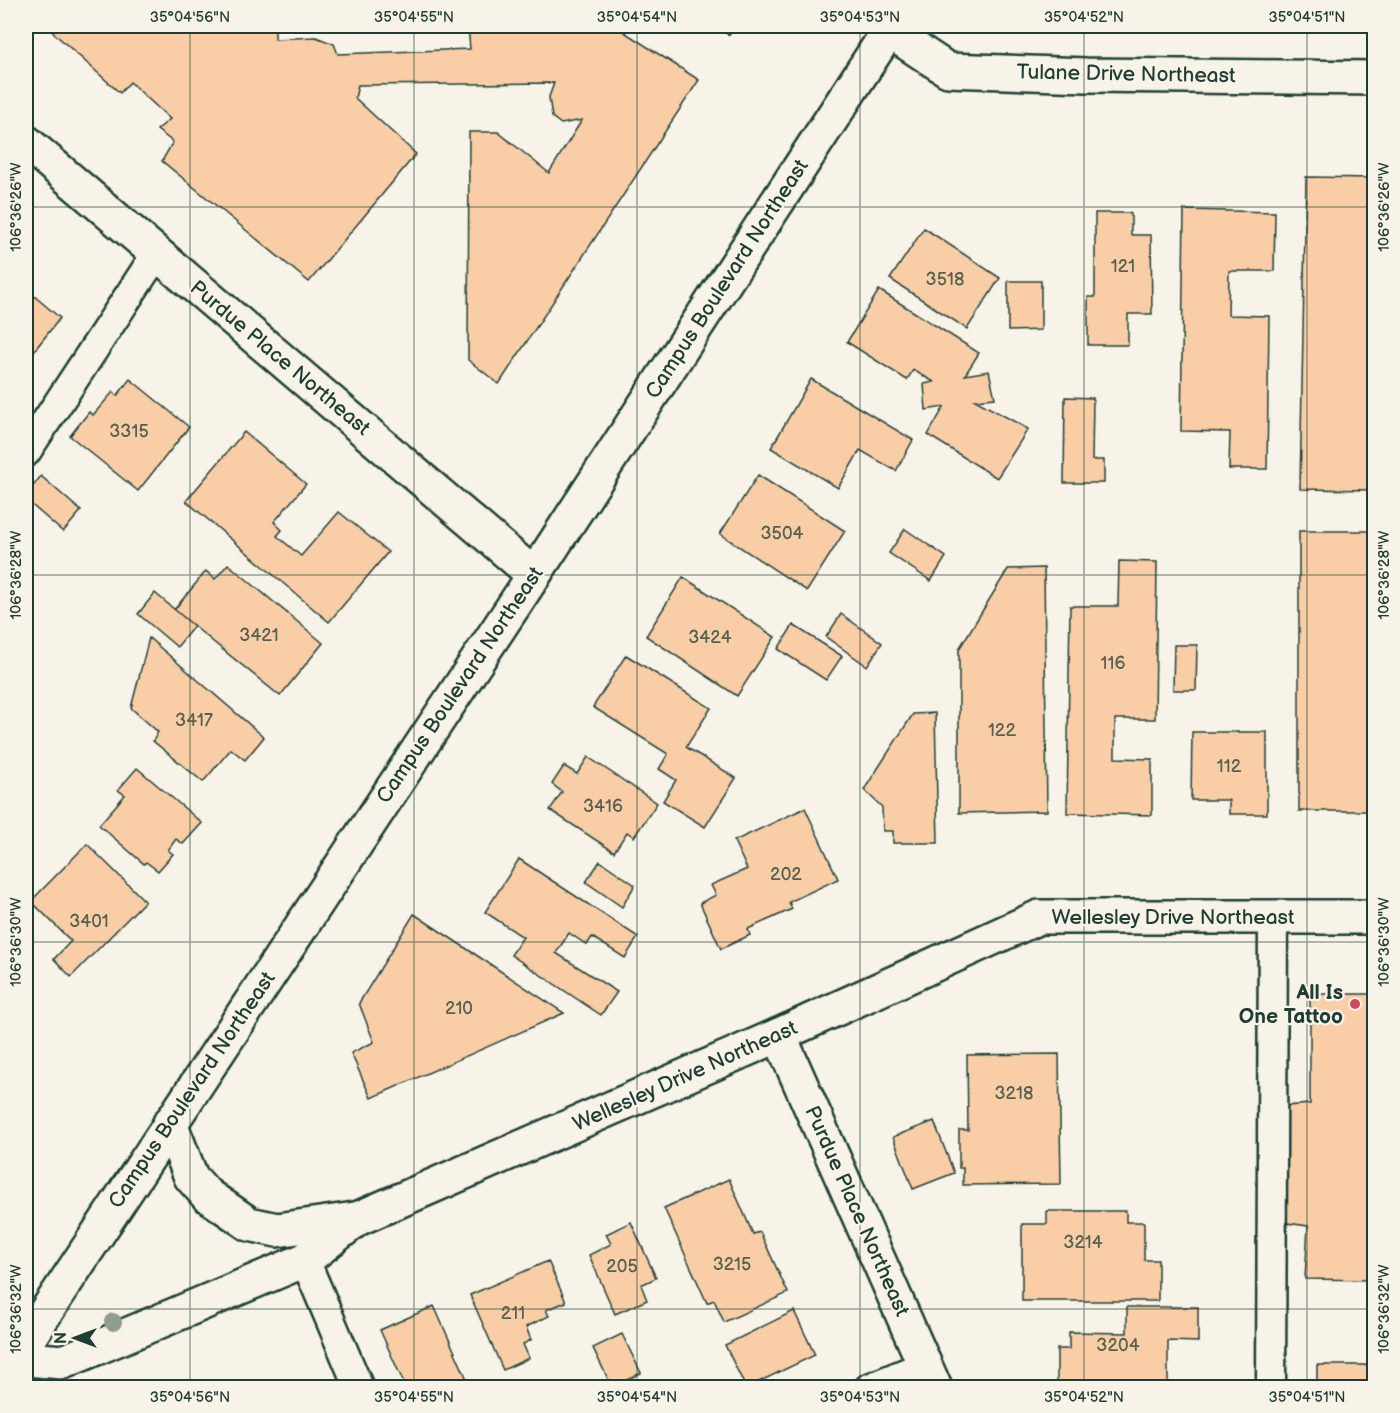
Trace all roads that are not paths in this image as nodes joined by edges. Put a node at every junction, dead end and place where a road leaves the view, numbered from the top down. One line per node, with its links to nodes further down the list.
1 (890, 28): 2 (street, Tulane Drive Northeast); 6 (street, Campus Boulevard Northeast)
2 (1374, 78)
3 (26, 142): 4 (street, Purdue Place Northeast)
4 (157, 253): 5 (lane); 6 (street, Purdue Place Northeast)
5 (26, 452)
6 (534, 575): 10 (street, Campus Boulevard Northeast)
7 (1273, 917): 8 (street, Wellesley Drive Northeast); 9 (street, Wellesley Drive Northeast); 18 (lane)
8 (1374, 917)
9 (779, 1035): 11 (street, Wellesley Drive Northeast); 15 (street, Purdue Place Northeast)
10 (170, 1123): 11 (street); 13 (street, Campus Boulevard Northeast)
11 (357, 1219): 12 (street, Wellesley Drive Northeast)
12 (305, 1260): 14 (street, Wellesley Drive Northeast); 16 (lane)
13 (26, 1342)
14 (26, 1359)
15 (930, 1376): 17 (lane)
16 (359, 1388)
17 (869, 1388)
18 (1271, 1388)

